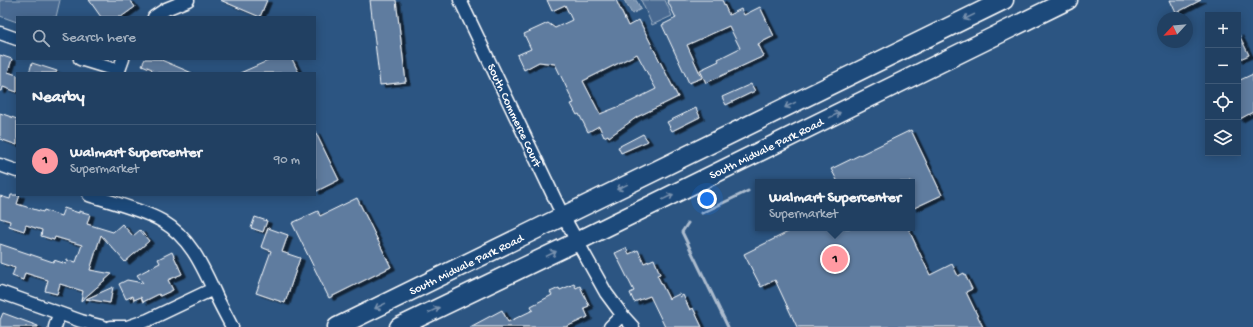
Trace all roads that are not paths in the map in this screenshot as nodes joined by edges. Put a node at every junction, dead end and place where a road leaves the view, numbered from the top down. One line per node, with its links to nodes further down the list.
1 (188, 0): 5 (street)
2 (460, 0): 14 (street, South Commerce Court)
3 (1004, 0): 14 (main road, South Midvale Park Road, one-way to 14)
4 (1068, 0): 14 (main road, South Midvale Park Road, one-way to 4)
5 (156, 16)
6 (0, 33): 7 (street)
7 (16, 38)
8 (83, 60): 10 (street)
9 (123, 60): 10 (street)
10 (118, 72)
11 (0, 165): 12 (street)
12 (16, 171)
13 (92, 196): 15 (street)
14 (571, 229): 18 (street, South Commerce Court); 23 (main road, South Midvale Park Road, one-way to 23); 24 (main road, South Midvale Park Road, one-way to 14)
15 (213, 289): 21 (street); 22 (street)
16 (0, 292): 17 (street)
17 (59, 314): 19 (street); 20 (street)
18 (622, 315): 25 (street); 26 (street, South Commerce Court)
19 (55, 327)
20 (104, 327)
21 (111, 327)
22 (232, 327)
23 (337, 327)
24 (399, 327)
25 (610, 327)
26 (633, 327)

